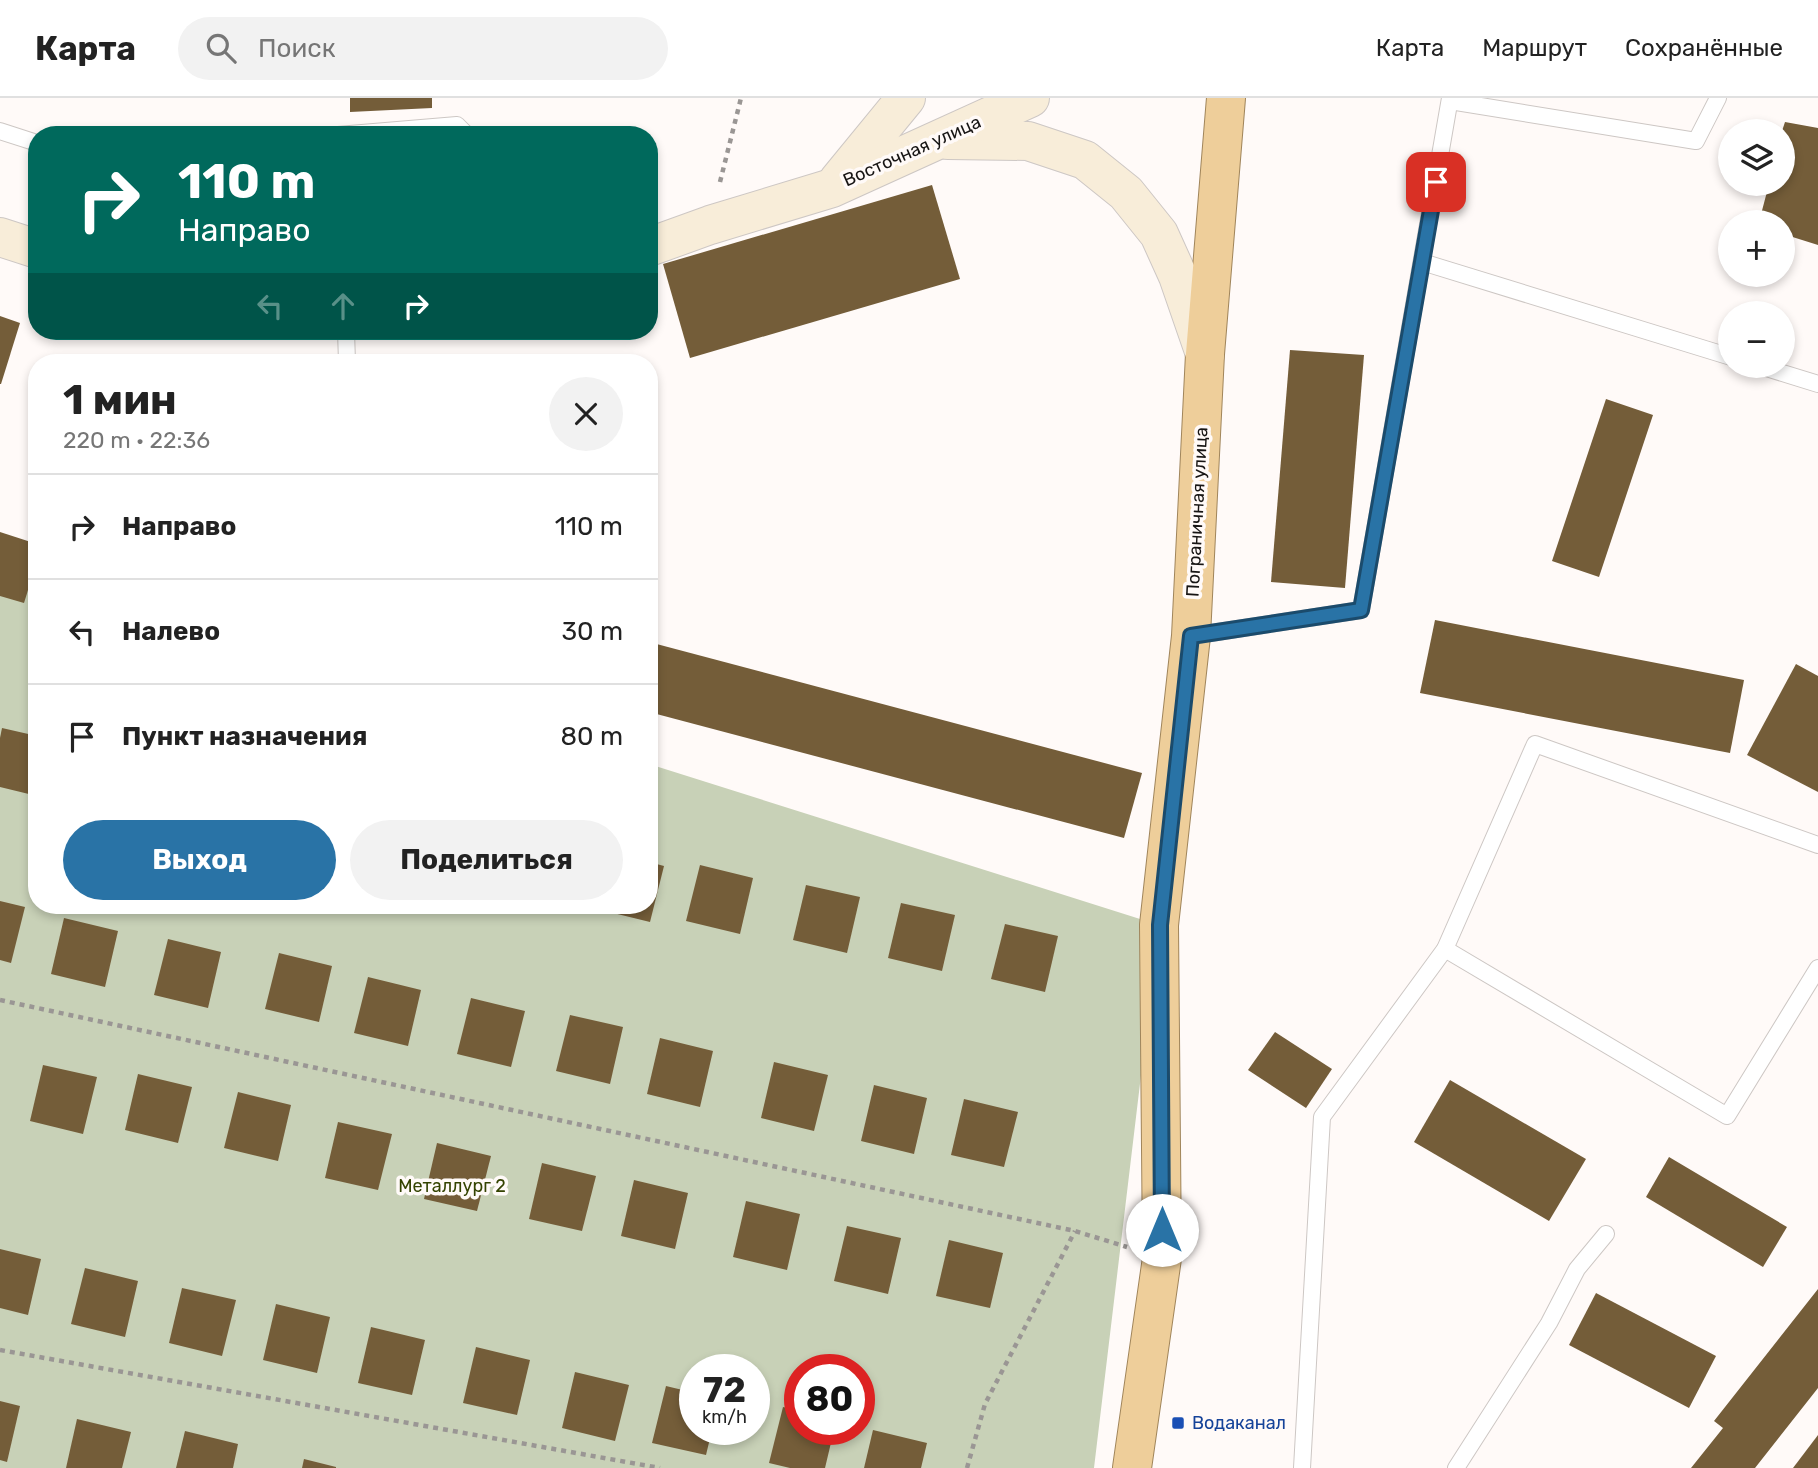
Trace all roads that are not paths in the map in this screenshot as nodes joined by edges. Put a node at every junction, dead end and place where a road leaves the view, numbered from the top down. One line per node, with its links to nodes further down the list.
1 (906, 98): 9 (main road, Восточная улица)
2 (1030, 98): 8 (main road, Восточная улица)
3 (1226, 98): 15 (highway, Пограничная улица)
4 (1718, 98): 5 (lane)
5 (1450, 99): 13 (lane)
6 (0, 131): 7 (lane)
7 (28, 139)
8 (939, 139): 9 (main road, Восточная улица); 15 (main road)
9 (832, 188): 11 (main road, Восточная улица)
10 (0, 237): 12 (main road)
11 (658, 244)
12 (28, 246)
13 (1422, 262): 14 (lane); 18 (lane)
14 (1718, 353)
15 (1205, 354): 18 (highway, Пограничная улица)
16 (1795, 377): 17 (lane)
17 (1818, 384)
18 (1191, 636): 23 (highway, Пограничная улица)
19 (1818, 845): 20 (lane)
20 (1445, 948): 21 (lane); 24 (lane)
21 (1818, 968)
22 (1606, 1234): 25 (lane)
23 (1132, 1468)
24 (1302, 1468)
25 (1456, 1468)

